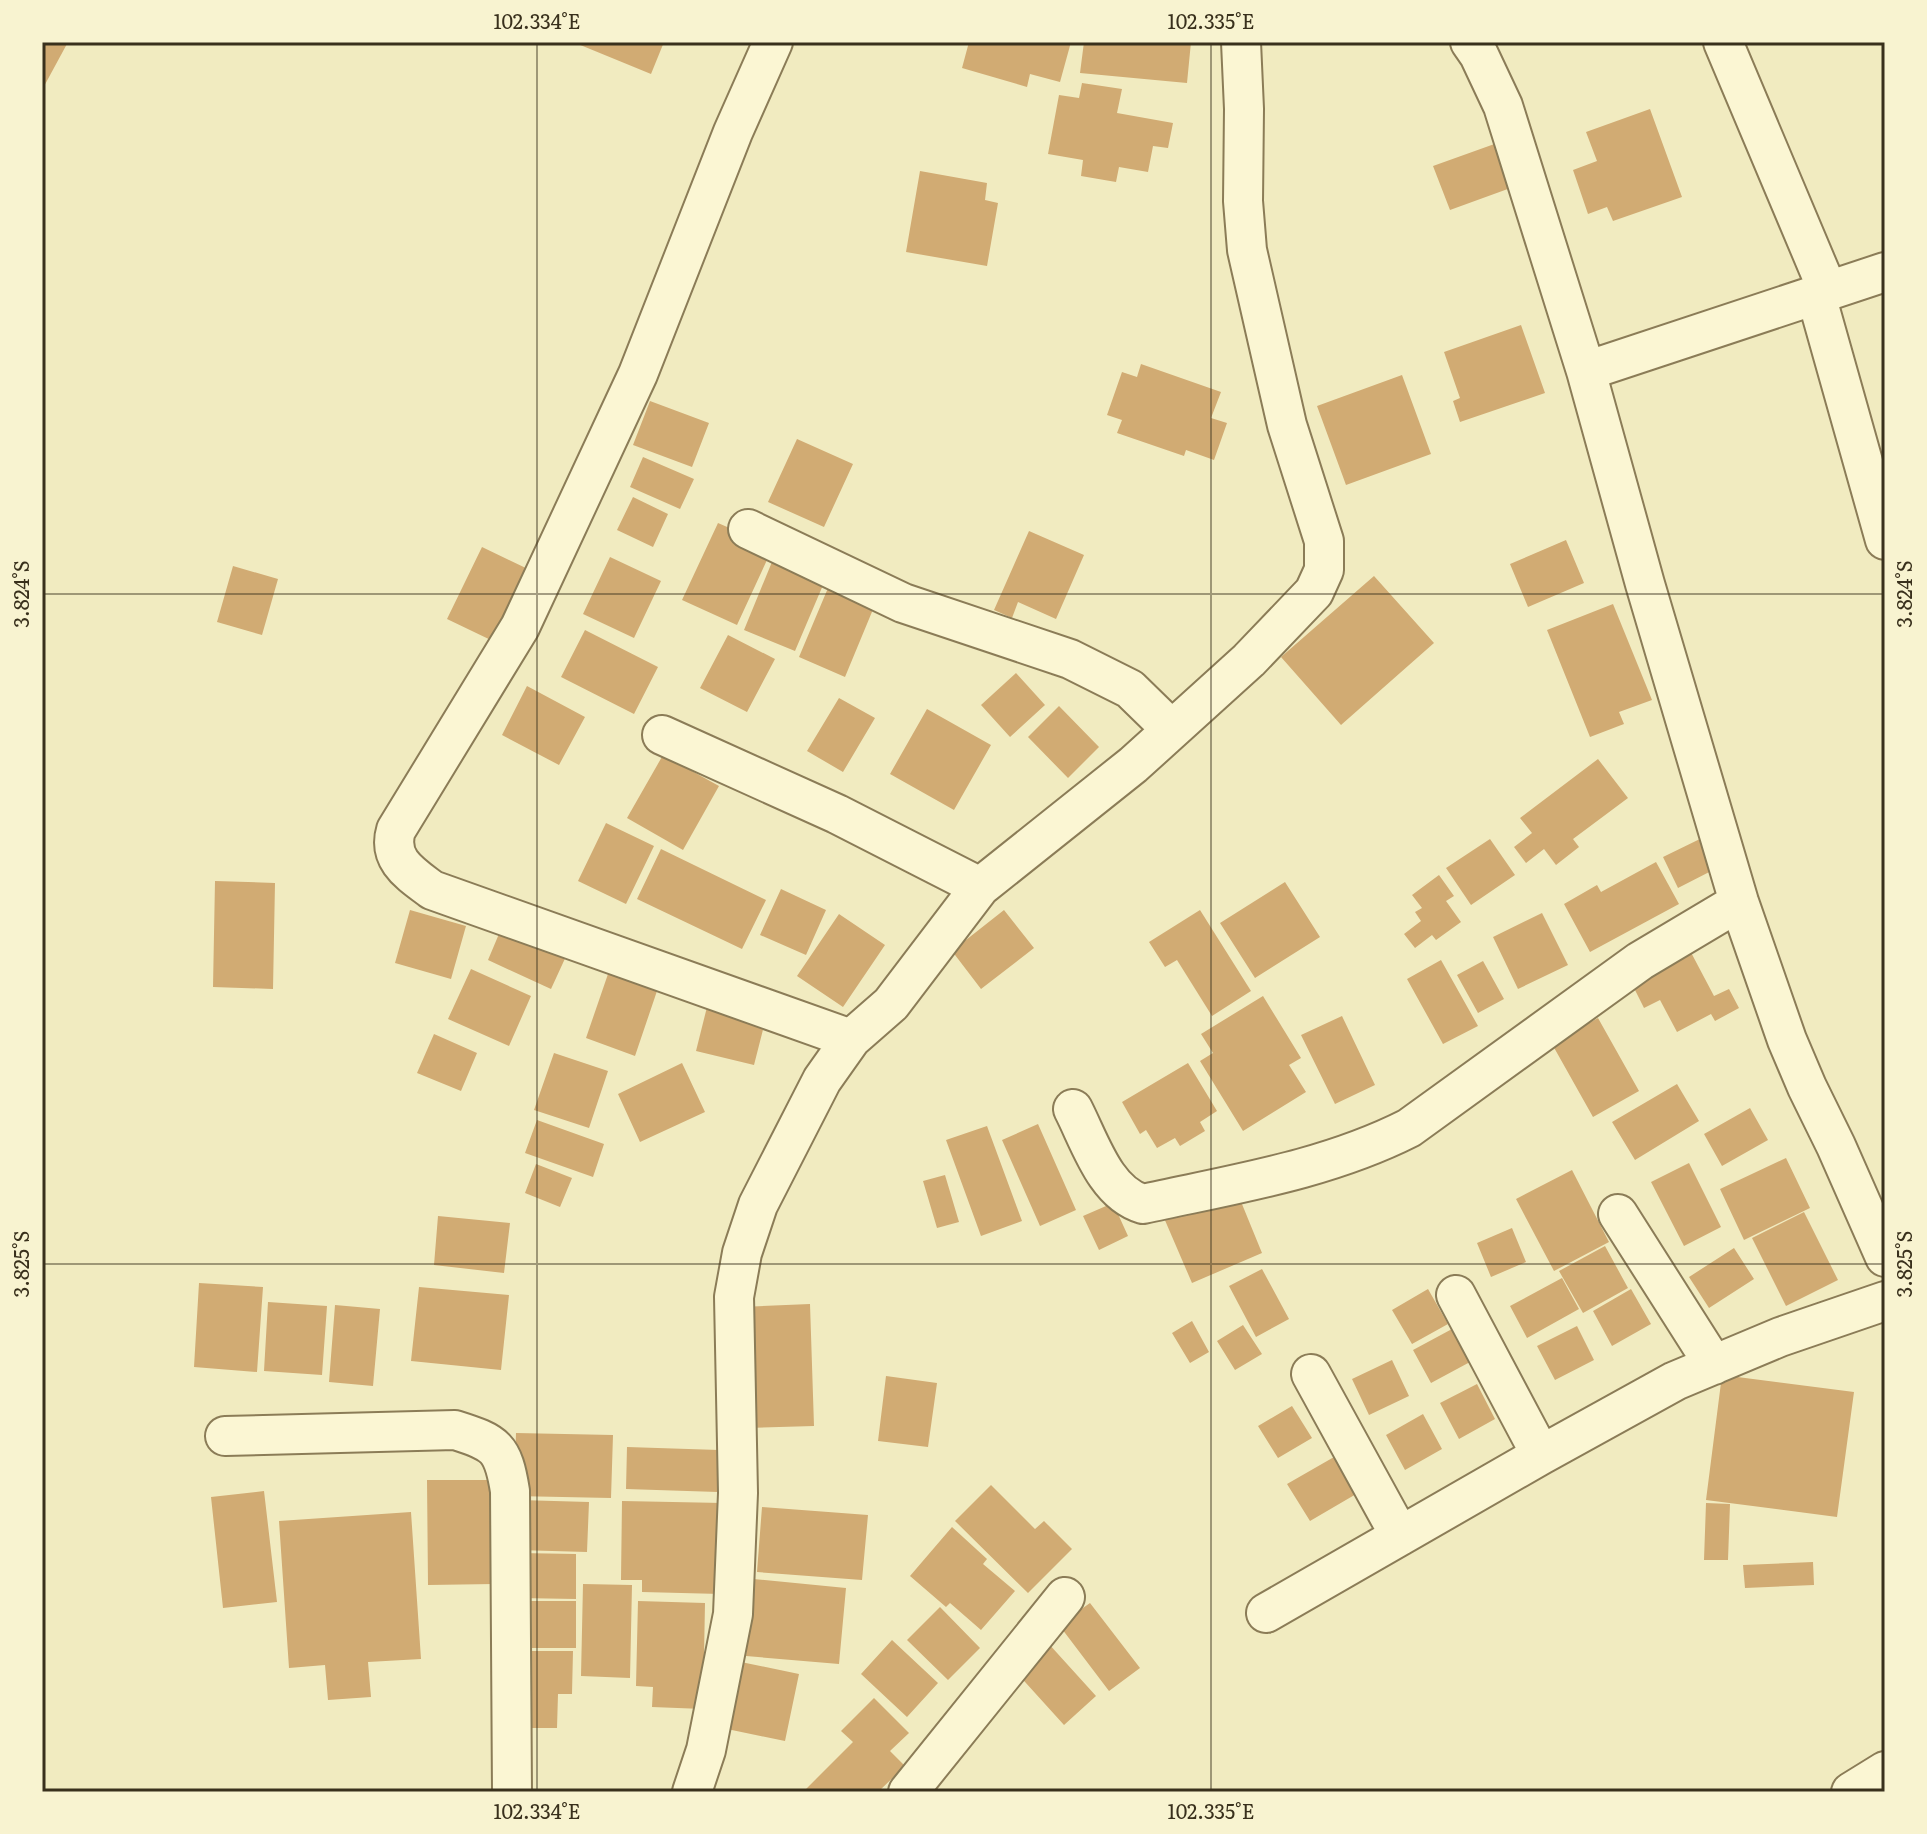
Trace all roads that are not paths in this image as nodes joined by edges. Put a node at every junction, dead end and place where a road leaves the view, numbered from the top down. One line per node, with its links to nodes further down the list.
1 (773, 42): 14 (street)
2 (1241, 42): 10 (street)
3 (1470, 42): 7 (street)
4 (1723, 42): 6 (street)
5 (1885, 272): 6 (street)
6 (1822, 293): 7 (street); 9 (street)
7 (1586, 371): 13 (street)
8 (748, 529): 10 (street)
9 (1885, 540)
10 (1171, 729): 12 (street)
11 (662, 735): 12 (street)
12 (980, 887): 14 (street)
13 (1739, 902): 15 (street); 17 (street)
14 (851, 1039): 29 (street)
15 (1073, 1109)
16 (1618, 1214): 20 (street)
17 (1885, 1257)
18 (1456, 1295): 23 (street)
19 (1885, 1301): 20 (street)
20 (1714, 1365): 23 (street)
21 (1311, 1374): 24 (street)
22 (225, 1436): 28 (street)
23 (1541, 1455): 24 (street)
24 (1400, 1536): 26 (street)
25 (1065, 1597): 30 (street)
26 (1266, 1613)
27 (1885, 1771): 31 (street)
28 (512, 1792)
29 (692, 1792)
30 (908, 1792)
31 (1851, 1792)

